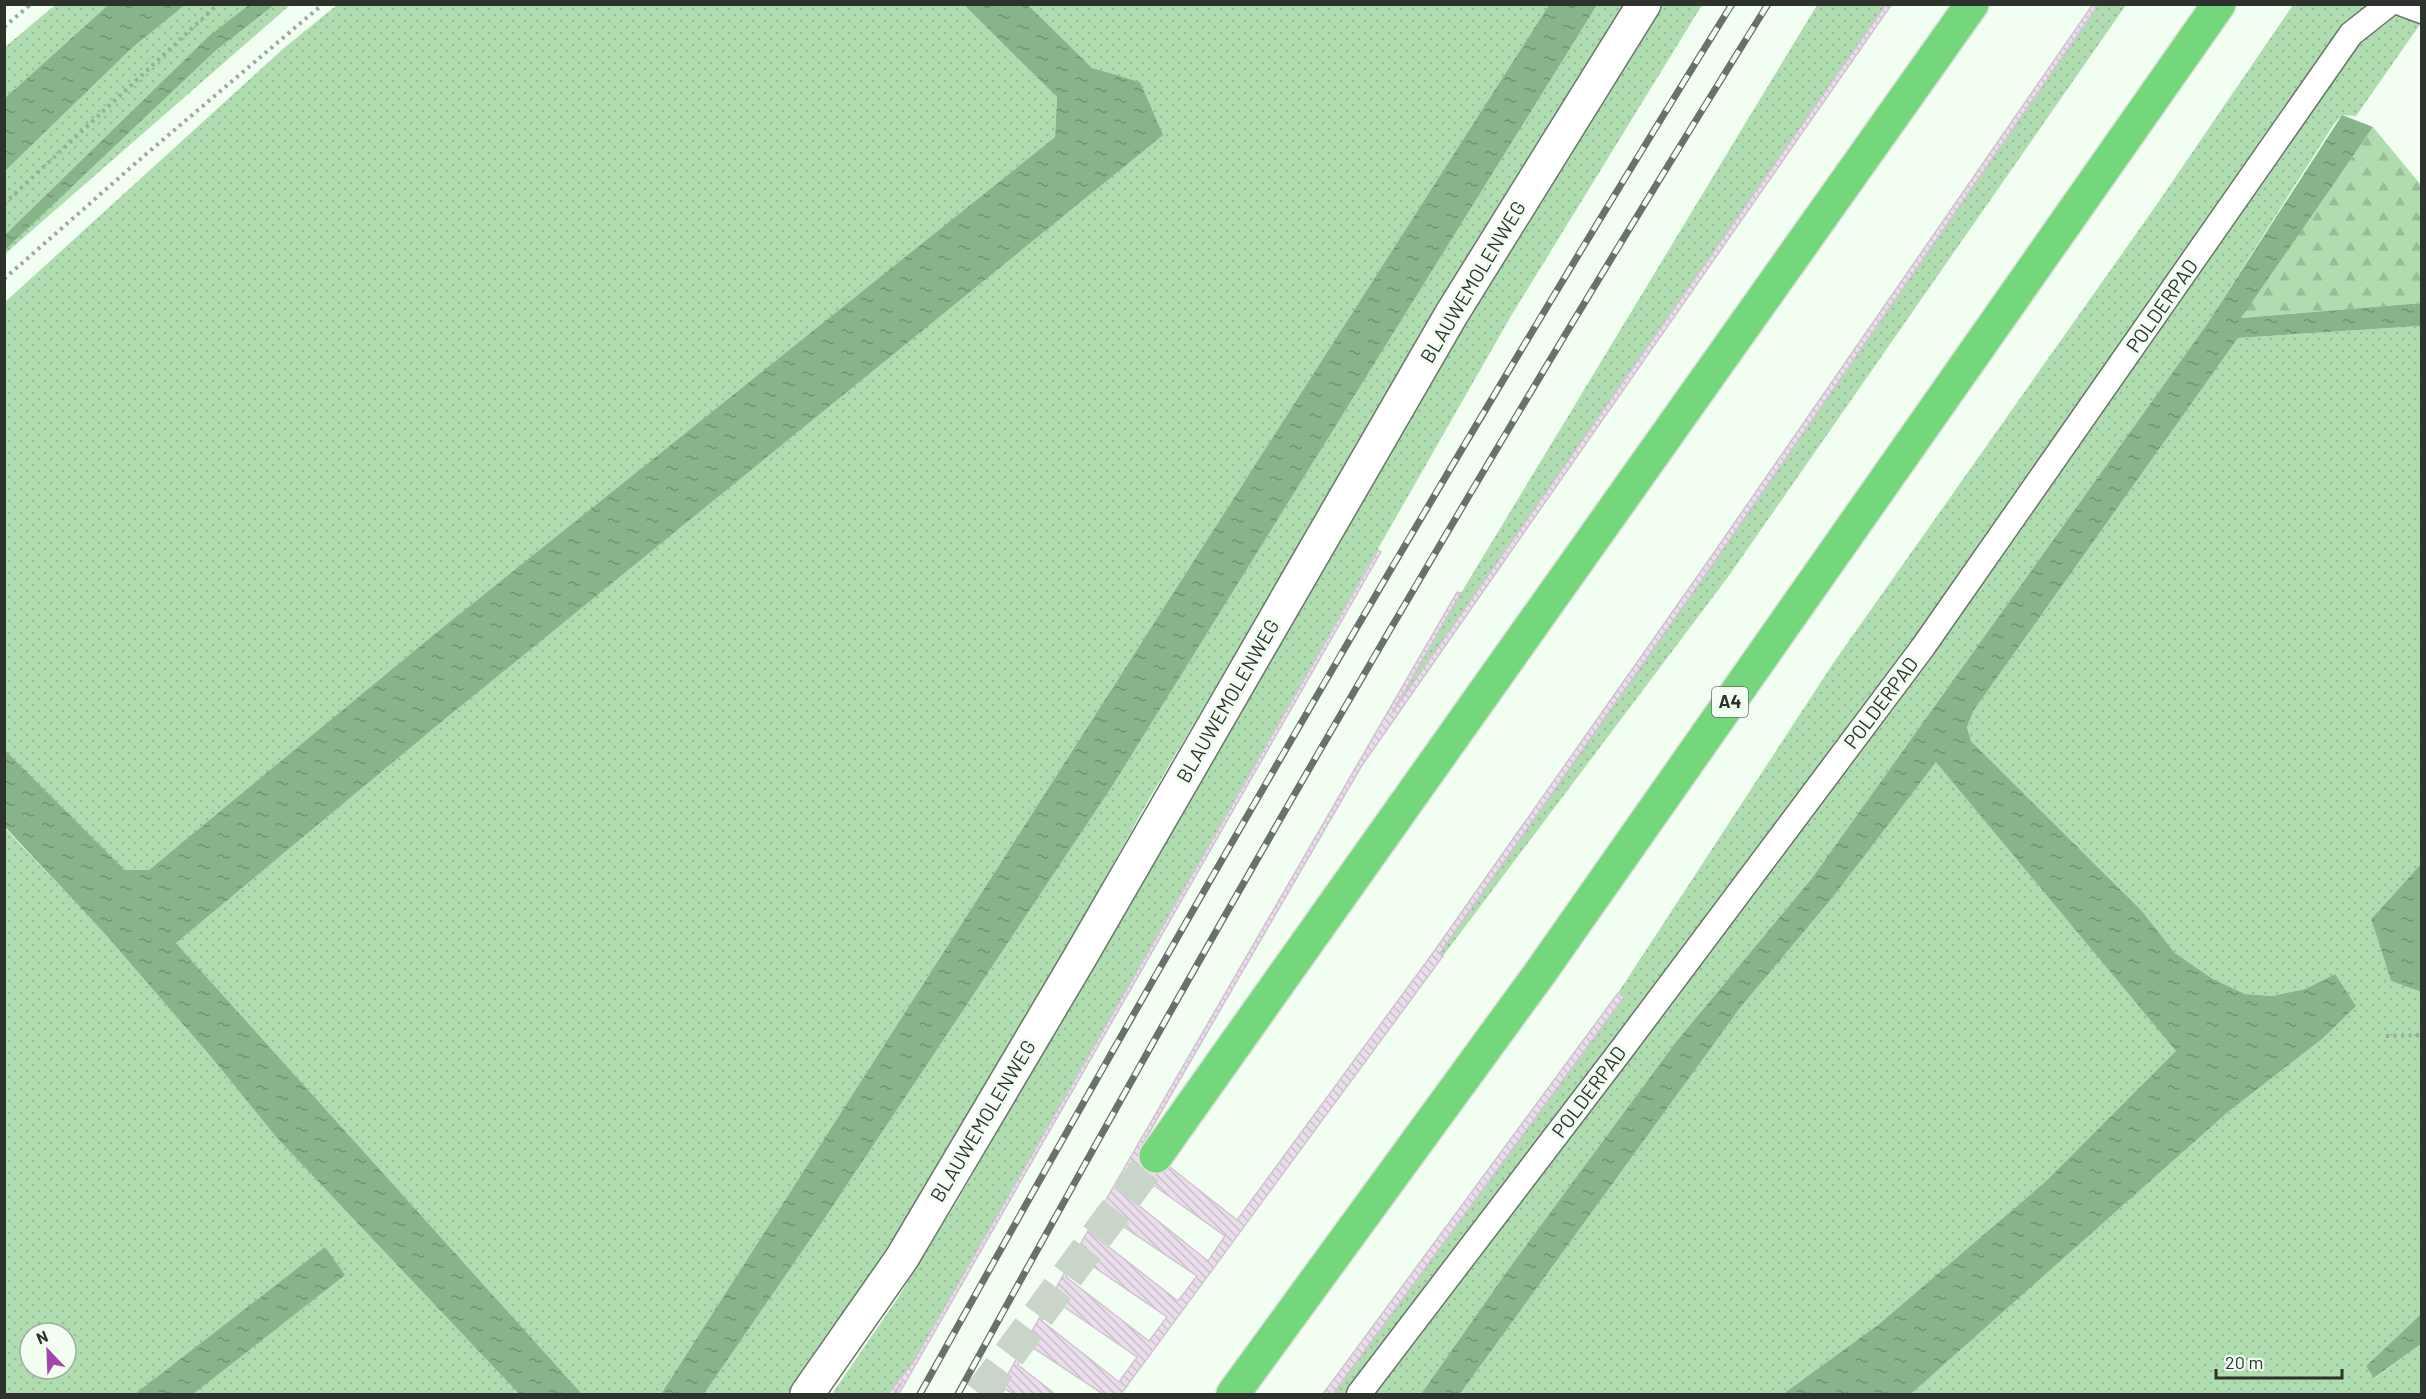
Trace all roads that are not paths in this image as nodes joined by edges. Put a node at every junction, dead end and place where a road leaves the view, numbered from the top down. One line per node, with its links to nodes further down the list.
1 (1644, 4): 8 (street, BLAUWEMOLENWEG)
2 (1972, 4): 7 (highway)
3 (2218, 4): 9 (highway, A4)
4 (2389, 4): 10 (lane, POLDERPAD)
5 (2403, 4): 6 (lane)
6 (2421, 11)
7 (1156, 1156)
8 (807, 1395)
9 (1233, 1395)
10 (1359, 1395)

